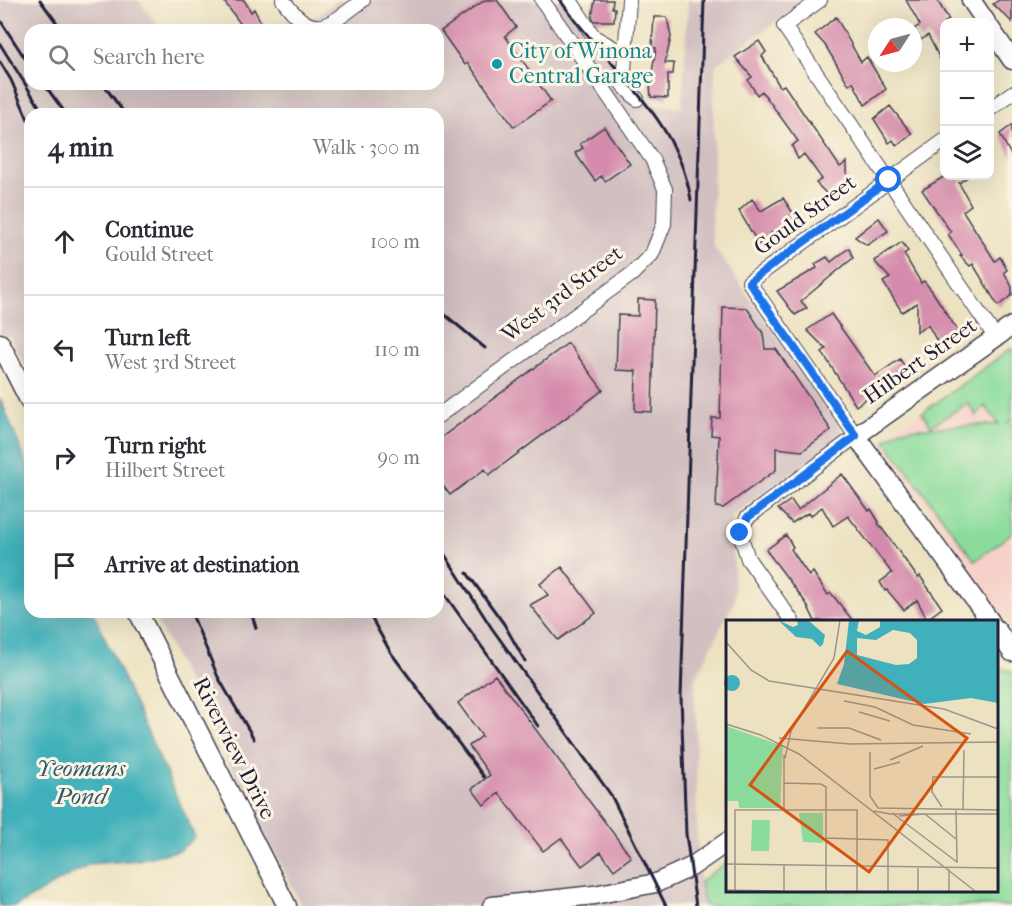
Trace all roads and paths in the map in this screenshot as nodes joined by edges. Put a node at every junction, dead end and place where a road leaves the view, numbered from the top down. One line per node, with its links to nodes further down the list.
1 (283, 0): 9 (street)
2 (363, 0): 10 (street)
3 (542, 0): 23 (street, West 3rd Street)
4 (570, 0): 12 (street)
5 (629, 0): 12 (street)
6 (820, 0): 18 (street)
7 (971, 0): 8 (street)
8 (983, 18)
9 (304, 24)
10 (330, 24)
11 (994, 34): 13 (street)
12 (626, 55): 15 (street)
13 (1012, 60)
14 (1012, 93): 16 (street)
15 (637, 99)
16 (994, 106)
17 (940, 144): 18 (street, Gould Street)
18 (889, 180): 20 (street); 24 (street, Gould Street)
19 (1012, 326): 20 (street, Hilbert Street)
20 (996, 338): 24 (street, Hilbert Street)
21 (0, 343): 22 (street)
22 (24, 390)
23 (444, 412)
24 (856, 436): 26 (street, Hilbert Street); 27 (street)
25 (141, 618): 33 (street, Riverview Drive)
26 (791, 620)
27 (989, 620)
28 (997, 632): 29 (street)
29 (1005, 652)
30 (726, 843): 32 (street)
31 (726, 854): 32 (street)
32 (675, 882): 34 (street)
33 (287, 906)
34 (492, 906)

